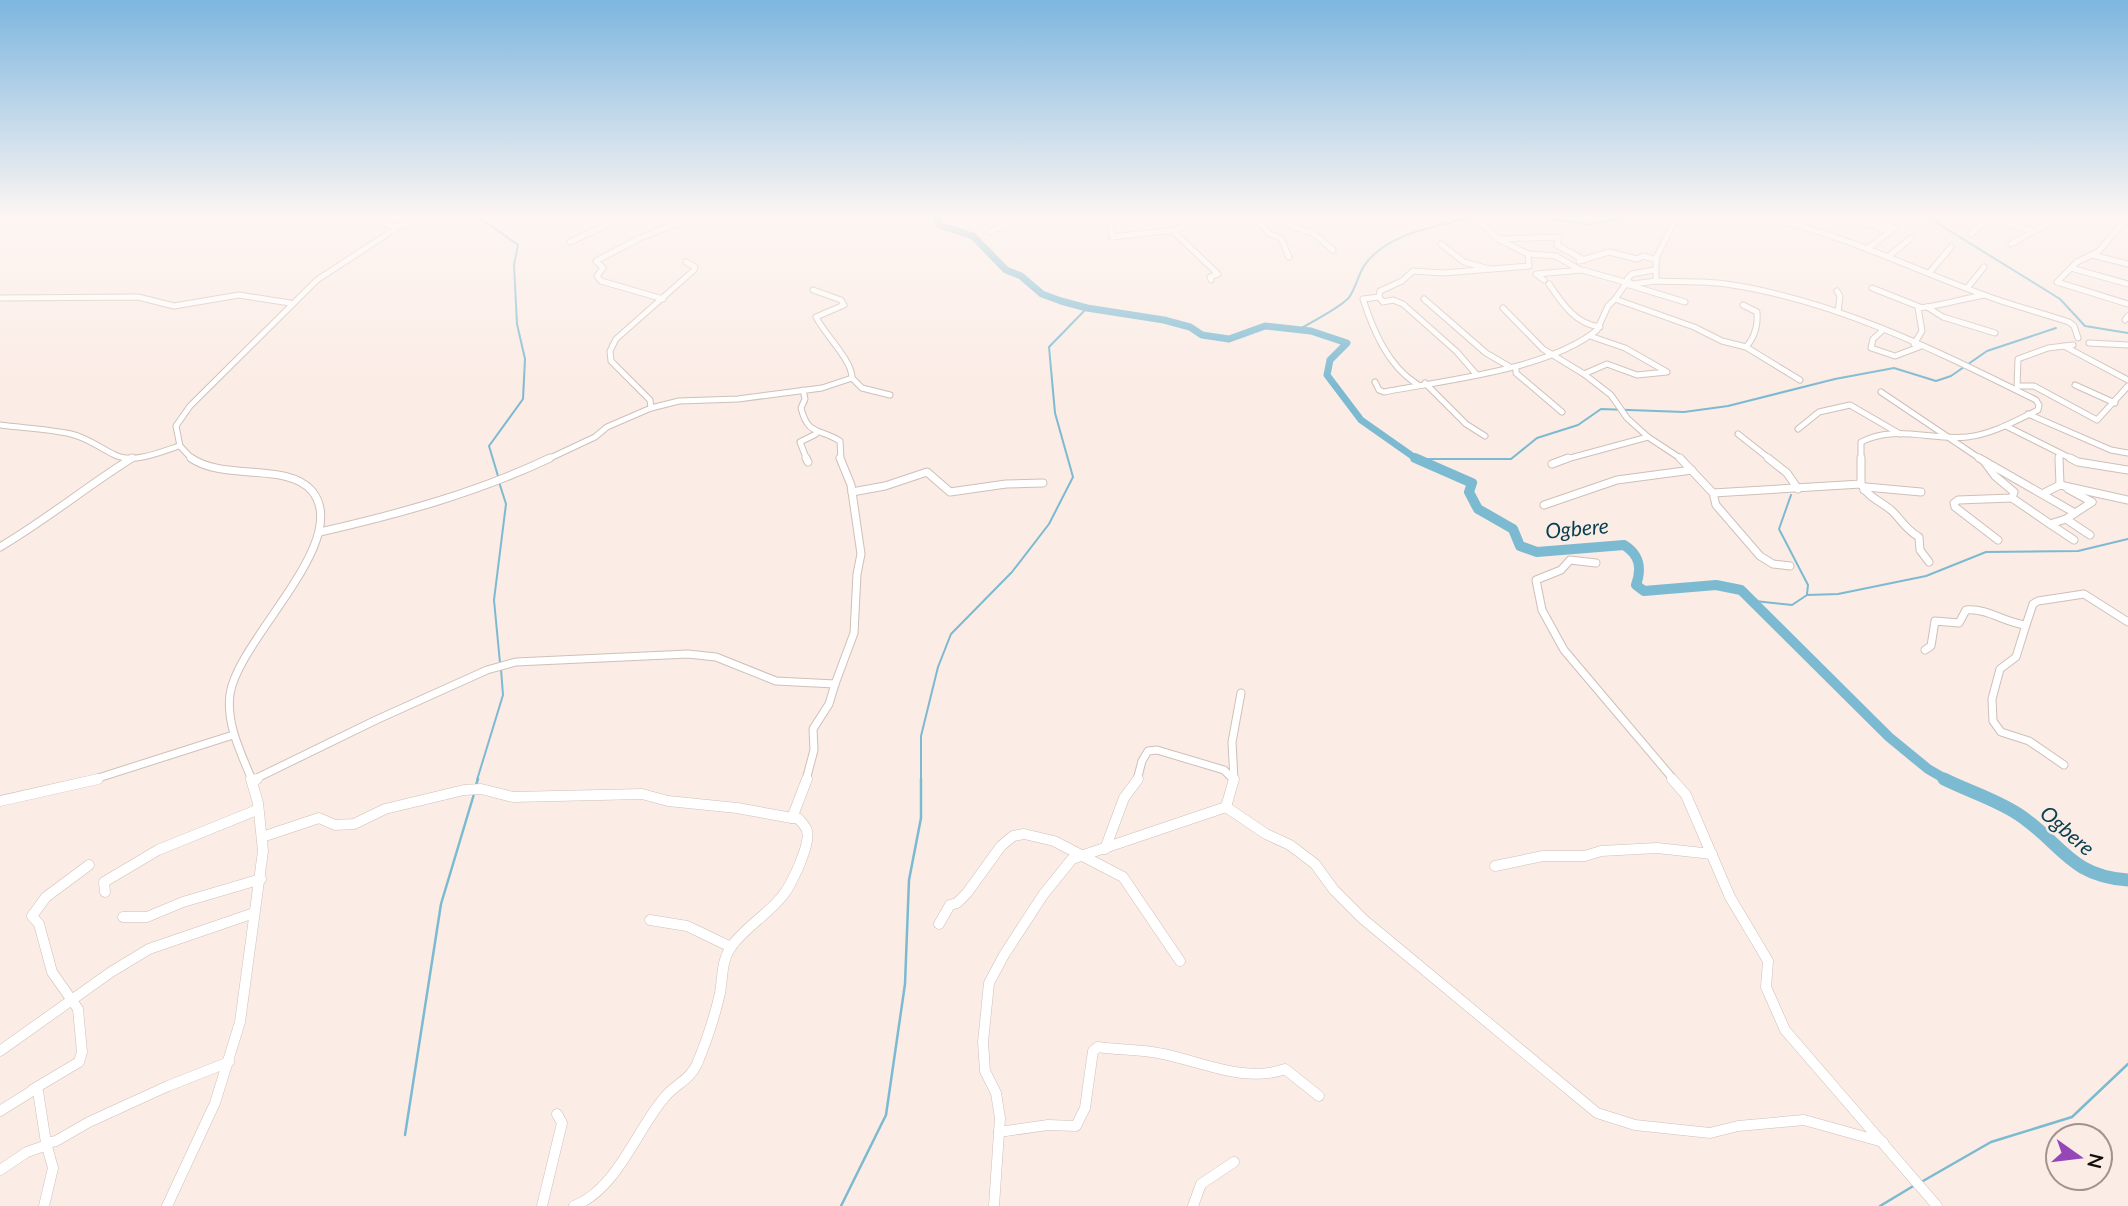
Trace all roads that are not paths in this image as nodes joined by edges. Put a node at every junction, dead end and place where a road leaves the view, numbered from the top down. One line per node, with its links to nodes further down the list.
1 (325, 274): 29 (street)
2 (598, 274): 25 (street)
3 (690, 274): 25 (street)
4 (1217, 274): 14 (street)
5 (1408, 274): 24 (street)
6 (1536, 274): 35 (street)
7 (1596, 274): 16 (street)
8 (1633, 274): 16 (street)
9 (1655, 274): 15 (street)
10 (1936, 274): 18 (street)
11 (1978, 274): 18 (street)
12 (2065, 274): 30 (street)
13 (2093, 274): 17 (street)
14 (1211, 280)
15 (1656, 281): 16 (street); 34 (street)
16 (1629, 283): 27 (street); 28 (street)
17 (2128, 284)
18 (1968, 287): 22 (street)
19 (1872, 288): 32 (street)
20 (813, 290): 50 (street)
21 (1837, 291): 34 (street)
22 (1984, 295): 32 (street); 39 (street)
23 (0, 298): 29 (street)
24 (1379, 298): 48 (street); 55 (street)
25 (663, 299): 63 (street)
26 (1424, 299): 47 (street)
27 (1615, 299): 35 (street); 45 (street)
28 (1685, 302)
29 (290, 303): 75 (street)
30 (2128, 304)
31 (1743, 305): 45 (street)
32 (1923, 307): 37 (street); 41 (street)
33 (1503, 308): 46 (street)
34 (1838, 312): 36 (street)
35 (1600, 327): 38 (street)
36 (1883, 330): 41 (street); 41 (street)
37 (1995, 333)
38 (1590, 336): 46 (street); 49 (street)
39 (2078, 338)
40 (2089, 343): 43 (street)
41 (1917, 345): 58 (street)
42 (2073, 345): 44 (street)
43 (2128, 345)
44 (2063, 346): 52 (street); 58 (street)
45 (1746, 347): 51 (street)
46 (1551, 354): 47 (street); 49 (street)
47 (1515, 367): 48 (street); 64 (street)
48 (1477, 374): 54 (street)
49 (1584, 374): 73 (street)
50 (852, 378): 59 (street); 61 (street)
51 (1800, 380)
52 (2128, 380)
53 (1375, 382): 55 (street)
54 (1425, 383): 55 (street); 72 (street)
55 (1417, 384)
56 (2075, 385): 62 (street)
57 (2128, 386): 62 (street)
58 (2016, 387): 62 (street); 65 (street)
59 (803, 390): 63 (street); 69 (street)
60 (1881, 392): 74 (street)
61 (890, 395)
62 (2115, 403)
63 (651, 408): 98 (street)
64 (1562, 412)
65 (2028, 414): 67 (street); 77 (street)
66 (0, 425): 78 (street)
67 (2006, 426): 74 (street); 76 (street)
68 (1798, 429): 71 (street)
69 (816, 434): 80 (street); 88 (street)
70 (1738, 434): 87 (street)
71 (1902, 435): 74 (street); 86 (street)
72 (1485, 436)
73 (1648, 437): 81 (street); 82 (street)
74 (1951, 438): 79 (street)
75 (179, 446): 78 (street); 98 (street)
76 (2059, 453): 83 (street); 85 (street)
77 (2128, 453)
78 (133, 458): 102 (street)
79 (1984, 460): 91 (street); 92 (street)
80 (808, 462)
81 (1552, 464)
82 (1692, 470): 90 (street); 94 (street)
83 (2128, 470)
84 (1043, 483): 88 (street)
85 (2060, 485): 91 (street); 93 (street); 95 (street)
86 (1863, 487): 87 (street); 89 (street); 103 (street)
87 (1798, 489): 90 (street)
88 (852, 492): 109 (street)
89 (1921, 492)
90 (1713, 493): 105 (street)
91 (2044, 493): 95 (street)
92 (2012, 498): 97 (street); 100 (street)
93 (2128, 500)
94 (1544, 505)
95 (2075, 513): 96 (street)
96 (2066, 519): 97 (street); 99 (street)
97 (2050, 524): 101 (street)
98 (320, 532): 111 (street)
99 (2090, 535)
100 (1998, 540)
101 (2074, 540)
102 (0, 547)
103 (1929, 562)
104 (1596, 564): 121 (street)
105 (1790, 566)
106 (2128, 622): 107 (street)
107 (2026, 625): 108 (street); 112 (street)
108 (1925, 650)
109 (835, 684): 114 (street); 118 (street)
110 (1241, 693): 113 (street)
111 (233, 735): 114 (street); 115 (street)
112 (2064, 765)
113 (1234, 780): 116 (street); 120 (street)
114 (252, 781): 117 (street)
115 (0, 801)
116 (1226, 807): 120 (street); 141 (street)
117 (257, 810): 119 (street); 126 (street)
118 (792, 818): 119 (street); 131 (street)
119 (262, 837): 125 (street)
120 (1105, 849): 122 (street)
121 (1712, 854): 124 (street); 141 (street)
122 (1081, 856): 130 (street); 132 (street); 140 (street)
123 (89, 865): 133 (street)
124 (1495, 866)
125 (261, 879): 127 (street); 128 (street)
126 (105, 892)
127 (254, 913): 133 (street); 135 (street)
128 (123, 917)
129 (650, 920): 131 (street)
130 (939, 924)
131 (731, 947): 148 (street)
132 (1180, 961)
133 (71, 999): 134 (street); 136 (street)
134 (0, 1051)
135 (229, 1062): 142 (street); 146 (street)
136 (32, 1091): 138 (street); 142 (street)
137 (1319, 1096): 140 (street)
138 (0, 1111)
139 (558, 1114): 147 (street)
140 (999, 1132): 149 (street)
141 (1883, 1142): 151 (street)
142 (47, 1144): 144 (street); 145 (street)
143 (1234, 1162): 150 (street)
144 (0, 1170)
145 (44, 1206)
146 (167, 1206)
147 (542, 1206)
148 (574, 1206)
149 (995, 1206)
150 (1193, 1206)
151 (1937, 1206)

